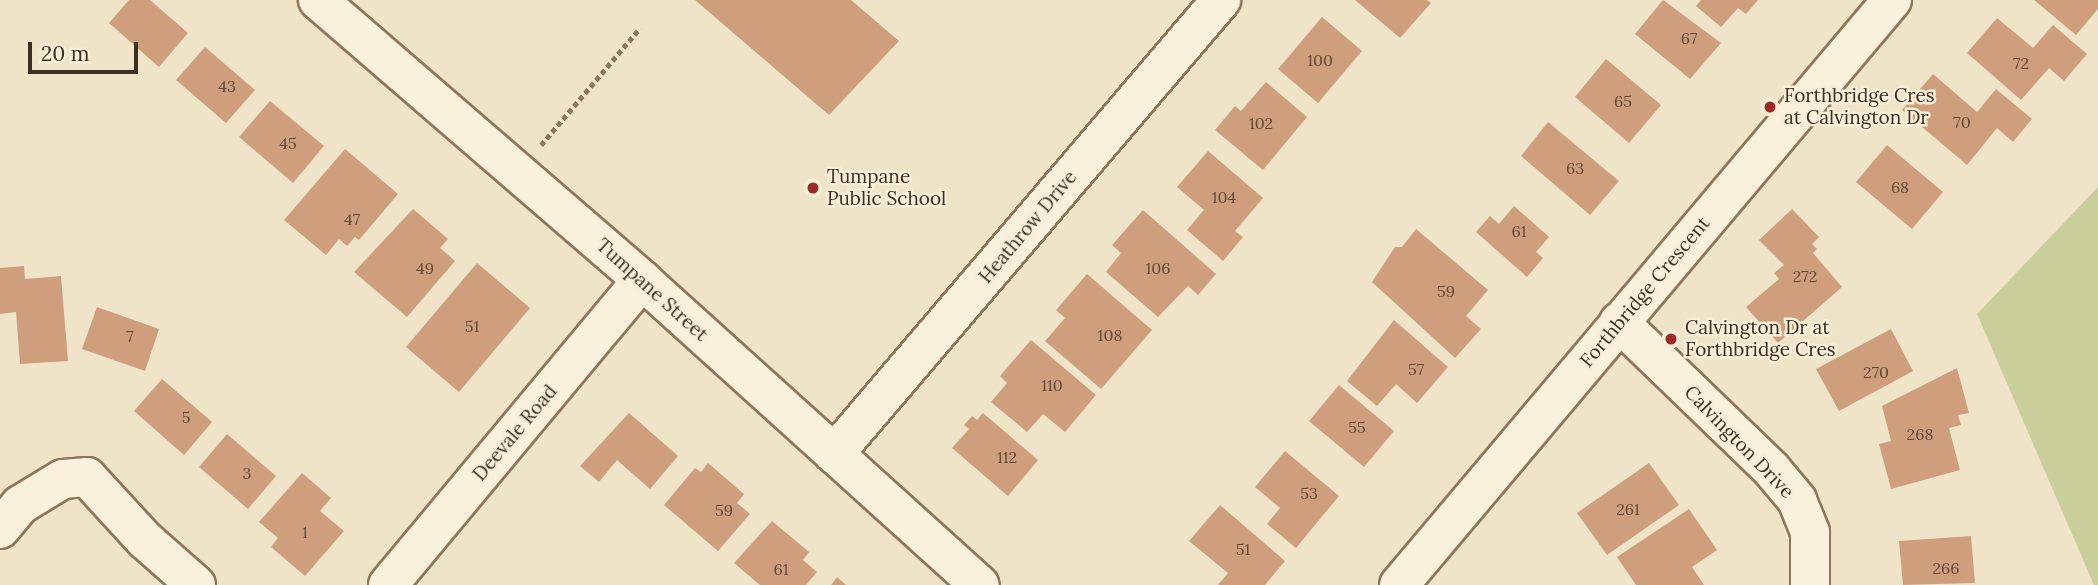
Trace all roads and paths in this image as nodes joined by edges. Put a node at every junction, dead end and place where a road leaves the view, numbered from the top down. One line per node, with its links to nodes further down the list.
1 (318, 0): 5 (street, Tumpane Street)
2 (1222, 0): 8 (street, Heathrow Drive)
3 (1892, 0): 7 (street, Forthbridge Crescent)
4 (640, 28): 5 (path)
5 (518, 172): 6 (street, Tumpane Street)
6 (642, 281): 8 (street, Tumpane Street); 11 (street, Deevale Road)
7 (1619, 322): 13 (street, Forthbridge Crescent); 14 (street, Calvington Drive)
8 (834, 454): 12 (street, Tumpane Street)
9 (0, 529): 10 (street)
10 (196, 585)
11 (388, 585)
12 (980, 585)
13 (1399, 585)
14 (1810, 585)

